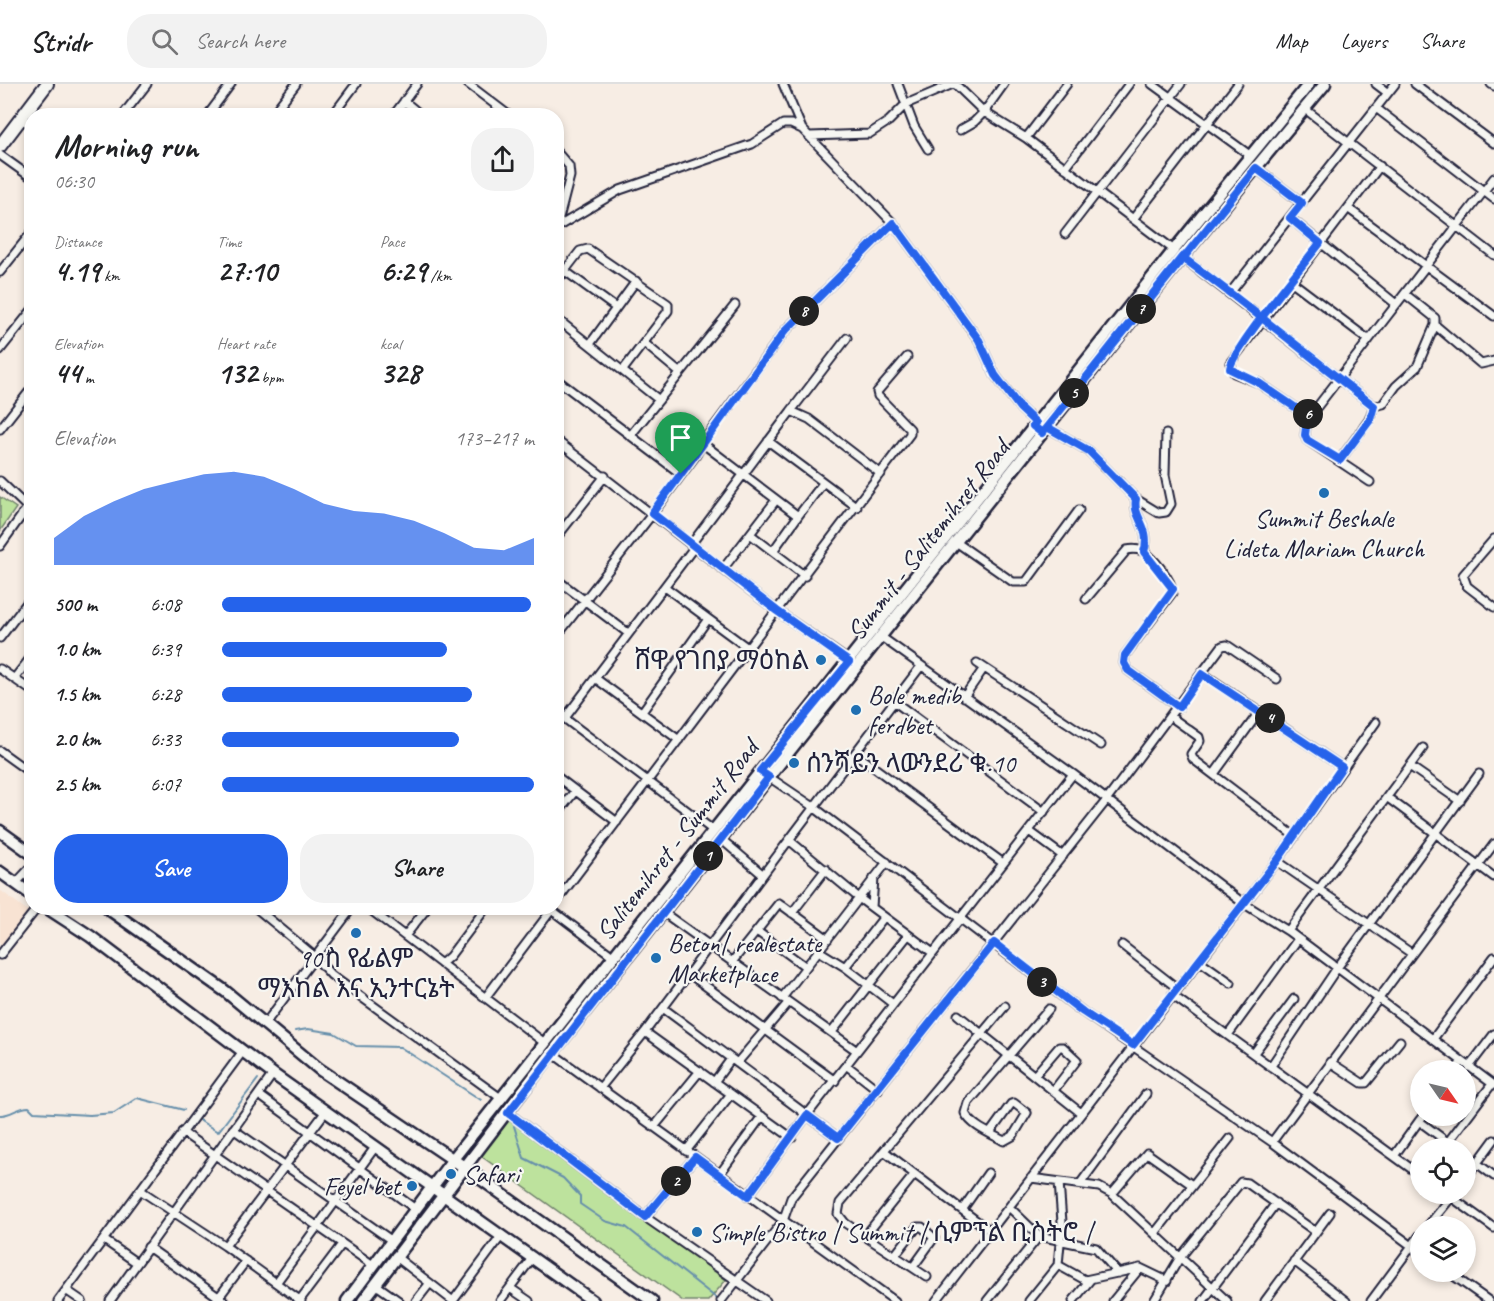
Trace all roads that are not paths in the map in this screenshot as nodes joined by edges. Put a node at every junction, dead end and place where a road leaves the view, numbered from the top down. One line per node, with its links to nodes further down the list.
1 (46, 84): 27 (highway)
2 (147, 84): 28 (street)
3 (231, 84): 29 (street)
4 (296, 84): 30 (street)
5 (356, 84): 31 (street)
6 (417, 84): 25 (street)
7 (468, 84): 22 (street)
8 (783, 84): 42 (street)
9 (898, 84): 26 (street)
10 (954, 84): 26 (street); 37 (street)
11 (1004, 84): 37 (street)
12 (1067, 84): 45 (street)
13 (1129, 84): 54 (street)
14 (1152, 84): 24 (street)
15 (1181, 84): 24 (street)
16 (1238, 84): 41 (street)
17 (1309, 84): 51 (main road)
18 (1325, 84): 36 (main road)
19 (1376, 84): 23 (street)
20 (1395, 84): 23 (street)
21 (1415, 84): 47 (street)
22 (479, 87): 34 (street)
23 (1388, 93): 35 (street)
24 (1170, 97): 41 (street); 58 (street)
25 (404, 101): 32 (street); 33 (street)
26 (906, 104): 44 (street); 49 (street)
27 (28, 108)
28 (128, 108)
29 (213, 108)
30 (277, 108)
31 (338, 108)
32 (399, 108)
33 (412, 108)
34 (501, 108)
35 (1376, 108): 46 (street); 59 (street)
36 (1305, 109): 46 (street); 55 (main road)
37 (984, 112): 43 (street); 45 (street)
38 (24, 113): 39 (highway)
39 (20, 118): 40 (street); 48 (highway)
40 (24, 121)
41 (1207, 124): 51 (street); 65 (street)
42 (802, 129): 44 (street); 67 (street)
43 (960, 130)
44 (810, 136): 66 (street)
45 (1026, 138): 54 (street)
46 (1349, 142): 53 (street); 62 (street)
47 (1494, 143)
48 (0, 146)
49 (928, 149)
50 (0, 155): 56 (street)
51 (1251, 156): 72 (main road)
52 (564, 160): 61 (street)
53 (1380, 166): 63 (street); 68 (street)
54 (1065, 168): 58 (street)
55 (1256, 168): 62 (street); 72 (main road)
56 (24, 172)
57 (1494, 178): 59 (street)
58 (1096, 191): 65 (street); 69 (street)
59 (1484, 191): 60 (street); 68 (street)
60 (1494, 199)
61 (564, 202)
62 (1302, 203): 64 (street)
63 (1349, 209): 71 (street); 74 (street)
64 (1290, 218): 71 (street); 79 (street)
65 (1133, 219): 72 (street)
66 (893, 223): 106 (street); 111 (street)
67 (564, 224)
68 (1456, 226): 73 (street); 74 (street)
69 (1065, 234)
70 (24, 242): 76 (street)
71 (1320, 243): 78 (street); 81 (street)
72 (1178, 254): 79 (street); 106 (main road, Salitemihret - Summit Road)
73 (1494, 255)
74 (1426, 265): 80 (street); 84 (street)
75 (565, 271): 77 (street); 83 (street)
76 (0, 272)
77 (636, 281): 83 (street); 91 (street)
78 (1292, 281): 85 (street); 90 (street)
79 (1230, 293): 85 (street)
80 (1405, 294): 81 (street); 88 (street)
81 (1396, 304): 90 (street)
82 (735, 305): 97 (street)
83 (616, 308): 92 (street)
84 (1494, 316)
85 (1263, 318): 98 (street); 104 (street)
86 (24, 319): 93 (street)
87 (564, 324): 92 (street)
88 (1436, 325): 95 (street); 102 (street)
89 (847, 338): 103 (street)
90 (1369, 340): 98 (street)
91 (644, 343): 96 (street); 97 (street)
92 (590, 344): 96 (street)
93 (2, 345)
94 (907, 357): 116 (street)
95 (1494, 361)
96 (623, 370): 101 (street)
97 (680, 373): 101 (street)
98 (1340, 380): 102 (street); 104 (street)
99 (564, 385): 109 (street)
100 (24, 397): 105 (street)
101 (659, 400): 109 (street)
102 (1374, 406): 113 (street)
103 (791, 411): 110 (street); 116 (street)
104 (1308, 412): 113 (street)
105 (3, 420): 107 (street)
106 (1040, 427): 121 (street); 133 (main road, Summit - Salitemihret Road); 153 (main road, Salitemihret - Summit Road)
107 (0, 429)
108 (1166, 434): 121 (street)
109 (630, 436): 114 (street)
110 (768, 441): 115 (street); 120 (street)
111 (702, 443): 114 (street); 115 (street)
112 (564, 446): 117 (street)
113 (1340, 460): 119 (street)
114 (681, 474): 127 (street)
115 (743, 474): 123 (street); 135 (street)
116 (881, 474): 124 (street)
117 (605, 476): 127 (street); 130 (street)
118 (0, 480): 122 (street)
119 (1370, 482)
120 (824, 483): 124 (street); 129 (street)
121 (1136, 499): 137 (street)
122 (24, 500)
123 (776, 500): 129 (street); 131 (street)
124 (857, 507): 139 (street)
125 (1080, 510): 133 (street)
126 (24, 511): 128 (street)
127 (652, 513): 135 (street); 143 (street)
128 (22, 514): 134 (street)
129 (798, 516): 136 (street)
130 (564, 528)
131 (750, 534): 136 (street); 138 (street)
132 (1494, 539): 145 (street)
133 (956, 542): 150 (main road, Summit - Salitemihret Road)
134 (1, 544)
135 (693, 545): 138 (street); 141 (street)
136 (773, 551): 139 (street)
137 (1144, 552): 142 (street); 166 (street)
138 (723, 569): 146 (street)
139 (805, 576): 146 (street)
140 (564, 585): 143 (street)
141 (665, 587): 147 (street); 149 (street)
142 (1086, 599)
143 (584, 600): 148 (street); 149 (street)
144 (24, 606): 151 (street)
145 (1494, 607)
146 (777, 611): 152 (street); 153 (street)
147 (708, 619): 152 (street); 168 (street)
148 (564, 626)
149 (628, 633): 160 (street)
150 (880, 636): 156 (street); 180 (main road, Summit - Salitemihret Road)
151 (0, 638)
152 (749, 649): 172 (street)
153 (849, 662): 180 (main road, Salitemihret - Summit Road)
154 (977, 663): 157 (street)
155 (24, 666): 161 (street)
156 (921, 666): 164 (street); 165 (street)
157 (984, 668): 164 (street); 173 (street)
158 (0, 669): 161 (street)
159 (1202, 674): 162 (street); 166 (street); 167 (street)
160 (596, 678): 168 (street); 170 (street)
161 (14, 679): 163 (street)
162 (1277, 679)
163 (24, 686)
164 (964, 697): 181 (street)
165 (895, 702): 176 (street); 192 (street)
166 (1179, 707): 169 (street)
167 (1260, 711): 178 (street); 182 (street)
168 (642, 712): 172 (street)
169 (1171, 717): 182 (street); 188 (street)
170 (565, 718): 184 (street)
171 (1376, 722): 178 (street)
172 (679, 740): 184 (street)
173 (1101, 745)
174 (1423, 748): 177 (street)
175 (0, 751): 179 (street)
176 (855, 754): 191 (street); 205 (street)
177 (1411, 766): 187 (street); 189 (street)
178 (1342, 767): 197 (street)
179 (24, 768)
180 (764, 774): 191 (street); 196 (main road, Salitemihret - Summit Road)
181 (1073, 774): 188 (street); 192 (street)
182 (1214, 774): 197 (street)
183 (1479, 774): 189 (street)
184 (648, 781): 193 (street); 196 (street)
185 (564, 783): 186 (street)
186 (575, 791): 190 (street); 193 (street)
187 (1388, 798): 198 (street); 215 (street)
188 (1106, 801): 202 (street); 218 (street)
189 (1460, 801): 198 (street)
190 (564, 805)
191 (815, 808): 199 (street); 204 (street)
192 (1044, 812): 195 (street)
193 (616, 822): 216 (street)
194 (0, 831): 201 (main road)
195 (1029, 831): 202 (street); 205 (street)
196 (717, 835): 210 (street); 220 (main road); 249 (main road, Salitemihret - Summit Road)
197 (1293, 835): 203 (street)
198 (1435, 835): 206 (street); 234 (street)
199 (789, 840): 207 (street); 210 (street)
200 (1494, 844): 206 (street)
201 (24, 848)
202 (1063, 856): 241 (street)
203 (1277, 861): 215 (street); 218 (street)
204 (887, 862): 212 (street); 233 (street)
205 (1003, 863): 233 (street)
206 (1477, 866): 211 (street); 246 (street)
207 (826, 869): 217 (street); 221 (street)
208 (0, 872): 213 (main road)
209 (24, 874): 213 (street)
210 (762, 874): 243 (street)
211 (1494, 877)
212 (874, 878): 217 (street); 219 (street)
213 (16, 883): 214 (main road)
214 (24, 889)
215 (1320, 889): 234 (street); 235 (street)
216 (564, 891)
217 (859, 898): 219 (street); 239 (street)
218 (1243, 903): 235 (street); 251 (street)
219 (872, 907): 232 (street)
220 (664, 913): 243 (street); 281 (main road)
221 (792, 913): 236 (street); 239 (street)
222 (31, 915): 247 (street)
223 (58, 915): 282 (main road)
224 (117, 915): 271 (main road)
225 (265, 915): 248 (street)
226 (346, 915): 248 (street)
227 (377, 915): 238 (street)
228 (422, 915): 238 (street)
229 (481, 915): 253 (street)
230 (546, 915): 262 (street)
231 (560, 915): 249 (street)
232 (884, 916): 237 (street); 255 (street)
233 (961, 918): 241 (street); 245 (street)
234 (1370, 923): 246 (street); 256 (street)
235 (1288, 931): 240 (street)
236 (758, 932): 252 (street); 254 (street)
237 (908, 935): 245 (street); 259 (street)
238 (405, 936): 253 (street)
239 (828, 939): 244 (street)
240 (1298, 939): 256 (street); 277 (street)
241 (994, 943): 280 (street); 300 (street)
242 (1122, 945): 260 (street)
243 (709, 947): 252 (street); 257 (street)
244 (819, 951): 254 (street); 255 (street)
245 (933, 953): 266 (street)
246 (1412, 953): 263 (street)
247 (0, 955)
248 (314, 956): 271 (street); 306 (street)
249 (614, 957): 281 (main road, Salitemihret - Summit Road)
250 (1494, 957): 278 (street)
251 (1200, 961): 258 (street); 260 (street)
252 (732, 962): 265 (street)
253 (441, 964): 262 (street)
254 (806, 967): 265 (street)
255 (845, 967): 259 (street)
256 (1337, 968): 263 (street); 291 (street)
257 (688, 973): 268 (street); 272 (street)
258 (1231, 983)
259 (869, 985): 266 (street); 274 (street)
260 (1177, 988): 261 (street)
261 (1172, 995): 277 (street); 280 (street)
262 (485, 998): 281 (street)
263 (1377, 998): 278 (street); 289 (street)
264 (1294, 999): 284 (street)
265 (785, 1000): 272 (street); 274 (street)
266 (893, 1004): 283 (street)
267 (1005, 1006): 275 (street)
268 (663, 1008): 273 (street); 288 (street)
269 (1049, 1009): 285 (street)
270 (958, 1015): 275 (street)
271 (264, 1025): 332 (main road)
272 (765, 1030): 288 (street); 296 (street)
273 (645, 1032): 292 (street); 299 (street)
274 (832, 1032): 283 (street)
275 (980, 1034): 285 (street); 328 (street)
276 (1494, 1034): 287 (street)
277 (1228, 1035): 284 (street)
278 (1433, 1039): 286 (street)
279 (1400, 1041): 289 (street)
280 (1133, 1045): 309 (street); 325 (street)
281 (549, 1049): 299 (street); 306 (main road, Salitemihret - Summit Road); 308 (main road)
282 (243, 1051): 294 (main road); 316 (street)
283 (857, 1051): 290 (street)
284 (1254, 1053): 291 (street)
285 (1008, 1056): 295 (street); 318 (street)
286 (1461, 1060)
287 (1474, 1060)
288 (734, 1061): 297 (street); 310 (street)
289 (1330, 1062): 302 (street)
290 (846, 1065): 296 (street); 300 (street)
291 (1271, 1066): 302 (street)
292 (699, 1071): 297 (street); 314 (street)
293 (1476, 1072): 298 (street)
294 (273, 1074): 305 (street); 307 (main road)
295 (1035, 1076): 301 (street); 301 (street)
296 (835, 1081): 310 (street)
297 (714, 1082): 303 (street)
298 (1493, 1085): 323 (street)
299 (600, 1088): 314 (street)
300 (878, 1089): 320 (street)
301 (1054, 1090): 309 (street)
302 (1308, 1092): 325 (street); 330 (street)
303 (730, 1094): 311 (street); 327 (street)
304 (1146, 1094): 344 (street)
305 (259, 1095): 315 (street); 317 (street)
306 (502, 1099): 332 (main road, Salitemihret - Summit Road)
307 (326, 1111): 317 (street); 326 (main road)
308 (508, 1113): 335 (main road); 360 (street)
309 (1081, 1113): 342 (street)
310 (807, 1115): 319 (street); 320 (street)
311 (762, 1116): 319 (street); 339 (street)
312 (1416, 1126): 330 (street)
313 (1429, 1126): 322 (street)
314 (654, 1127): 327 (street)
315 (233, 1129): 329 (street); 334 (street)
316 (182, 1132): 329 (street); 347 (street)
317 (309, 1133): 334 (street); 337 (street)
318 (990, 1133): 318 (street)
319 (792, 1138): 351 (street)
320 (838, 1138): 361 (street)
321 (1230, 1138): 345 (street)
322 (1443, 1138)
323 (1451, 1138)
324 (1494, 1140): 333 (street)
325 (1272, 1142): 374 (street)
326 (376, 1146): 337 (street); 346 (main road)
327 (686, 1151): 331 (street)
328 (884, 1151): 340 (street); 368 (street)
329 (213, 1154): 348 (street); 358 (street)
330 (1395, 1156): 336 (street)
331 (695, 1157): 339 (street); 360 (street)
332 (453, 1159): 335 (main road); 346 (main road)
333 (1477, 1164): 341 (street)
334 (284, 1166): 348 (street); 352 (street)
335 (464, 1167): 349 (main road); 415 (main road)
336 (1410, 1167)
337 (359, 1169): 352 (street); 356 (street)
338 (988, 1173): 357 (street)
339 (719, 1174): 351 (street)
340 (914, 1175): 357 (street); 368 (street)
341 (1494, 1176)
342 (1031, 1178): 343 (street); 355 (street)
343 (1059, 1182): 344 (street); 372 (street)
344 (1080, 1184): 350 (street)
345 (1192, 1185): 350 (street); 366 (street)
346 (432, 1186): 349 (main road); 356 (main road)
347 (140, 1190): 358 (street); 370 (street)
348 (266, 1190): 362 (street); 375 (street)
349 (444, 1193): 367 (main road); 379 (main road)
350 (1112, 1194): 366 (street)
351 (748, 1196): 361 (street)
352 (336, 1201): 362 (street); 371 (street)
353 (1276, 1203): 365 (street); 381 (street); 400 (street)
354 (1463, 1204): 363 (street)
355 (1009, 1207): 364 (street); 369 (street)
356 (414, 1208): 371 (main road)
357 (962, 1210): 364 (street)
358 (173, 1211): 375 (street); 376 (street)
359 (1330, 1213): 365 (street)
360 (645, 1217): 391 (street)
361 (783, 1221): 391 (street); 417 (street)
362 (317, 1226): 373 (street); 395 (street)
363 (1494, 1228)
364 (990, 1231): 418 (street)
365 (1316, 1232): 383 (street)
366 (1155, 1233): 381 (street)
367 (502, 1235): 380 (main road); 411 (street)
368 (865, 1236): 378 (street)
369 (1039, 1236): 372 (street); 419 (street)
370 (104, 1240): 384 (street); 399 (street)
371 (391, 1240): 385 (main road)
372 (1061, 1240): 386 (street); 389 (street)
373 (342, 1244): 385 (street); 406 (street)
374 (1410, 1245)
375 (225, 1246): 382 (street)
376 (148, 1247): 384 (street); 402 (street)
377 (1410, 1249): 428 (street)
378 (895, 1255): 387 (street); 387 (street)
379 (395, 1256): 396 (street); 397 (main road)
380 (532, 1257): 398 (street); 414 (main road)
381 (1179, 1259): 393 (street); 400 (street)
382 (246, 1261): 395 (street); 402 (street)
383 (1294, 1261): 426 (street); 427 (street)
384 (137, 1263): 405 (street)
385 (373, 1265): 407 (main road)
386 (1058, 1265): 392 (street); 420 (street)
387 (913, 1267): 390 (street)
388 (1140, 1268): 389 (street); 393 (street); 422 (street)
389 (1118, 1273): 392 (street)
390 (927, 1277)
391 (737, 1280): 401 (street); 416 (street)
392 (1090, 1280): 421 (street)
393 (1167, 1281): 423 (street)
394 (1462, 1282): 429 (street)
395 (276, 1283): 406 (street)
396 (430, 1283): 410 (street); 411 (street)
397 (375, 1284): 408 (main road); 409 (street)
398 (510, 1288): 412 (street); 413 (street)
399 (66, 1290): 403 (street); 404 (street)
400 (1212, 1290): 424 (street); 425 (street)
401 (723, 1299)
402 (220, 1300)
403 (58, 1301)
404 (82, 1301)
405 (110, 1301)
406 (300, 1301)
407 (347, 1301)
408 (363, 1301)
409 (399, 1301)
410 (416, 1301)
411 (453, 1301)
412 (500, 1301)
413 (530, 1301)
414 (593, 1301)
415 (652, 1301)
416 (766, 1301)
417 (895, 1301)
418 (936, 1301)
419 (987, 1301)
420 (1029, 1301)
421 (1073, 1301)
422 (1113, 1301)
423 (1154, 1301)
424 (1203, 1301)
425 (1227, 1301)
426 (1265, 1301)
427 (1346, 1301)
428 (1372, 1301)
429 (1489, 1301)

